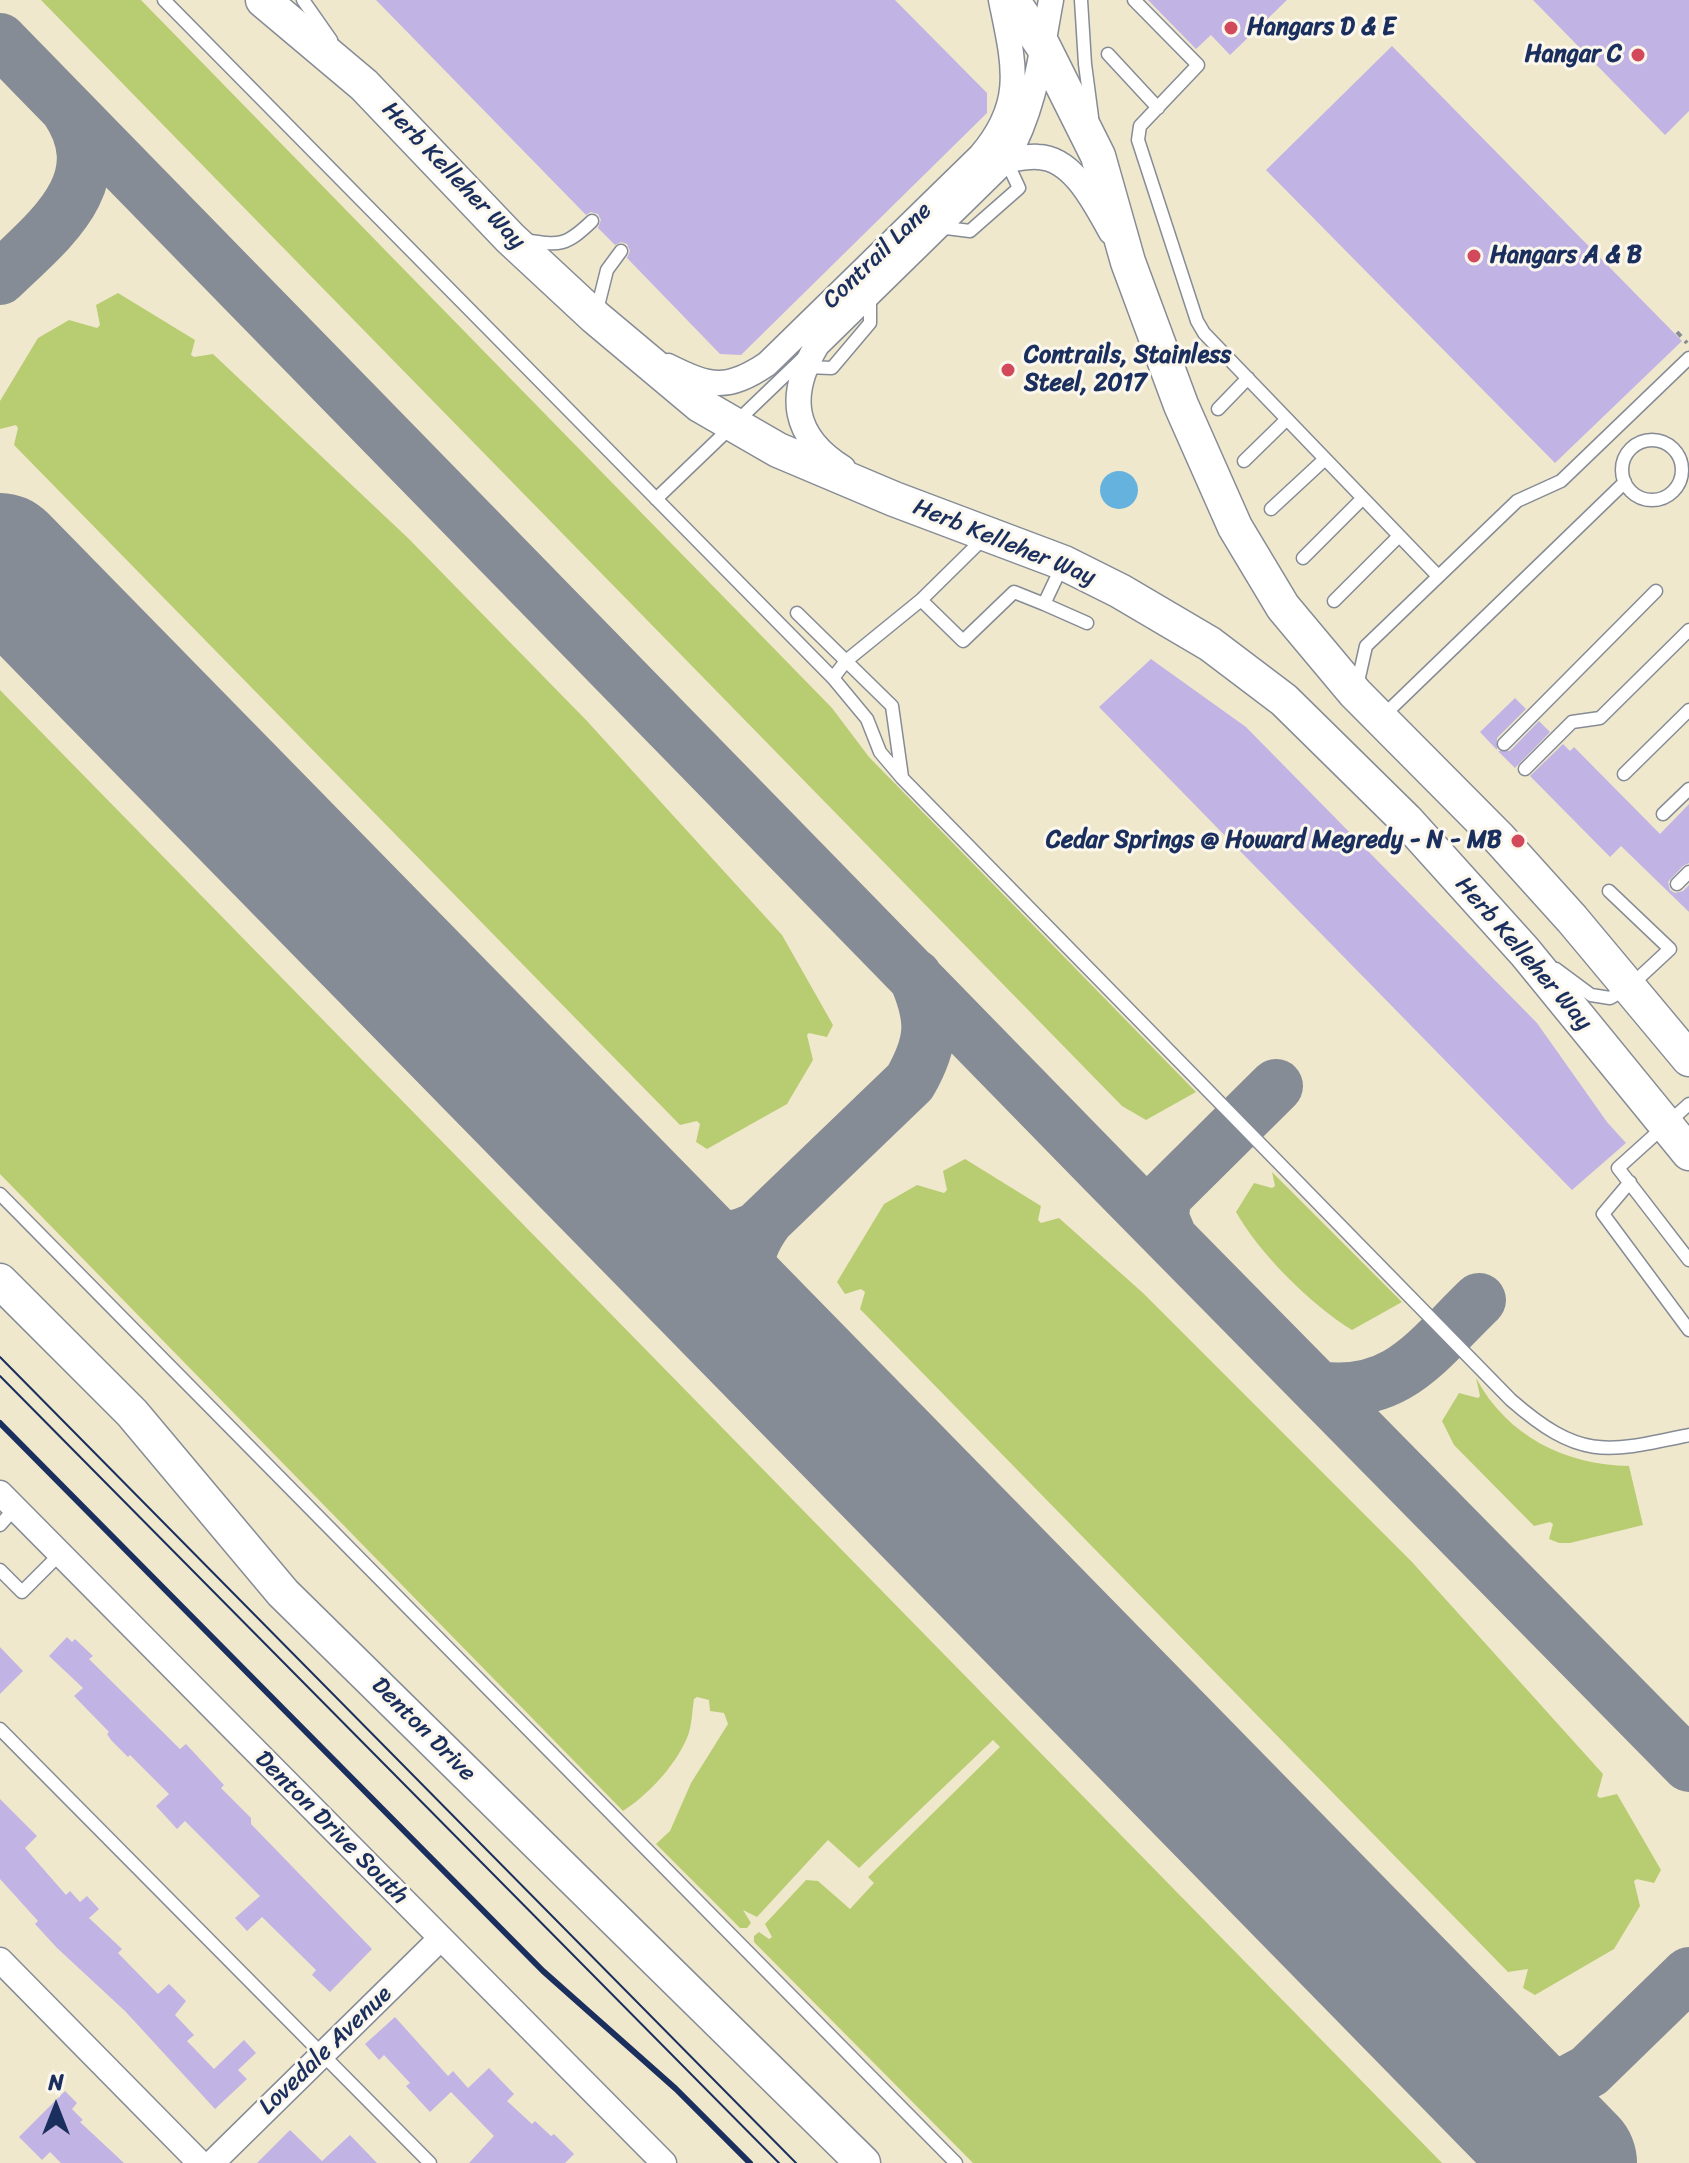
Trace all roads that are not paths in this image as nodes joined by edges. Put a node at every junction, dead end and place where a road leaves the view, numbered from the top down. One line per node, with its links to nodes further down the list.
1 (164, 0): 33 (lane)
2 (263, 0): 11 (main road, Herb Kelleher Way)
3 (303, 0): 11 (lane)
4 (1001, 0): 21 (street, Contrail Lane)
5 (1012, 0): 9 (main road)
6 (1051, 0): 9 (street, Contrail Lane)
7 (1081, 0): 13 (lane)
8 (1134, 0): 12 (lane)
9 (1043, 46): 13 (main road); 14 (street, Contrail Lane)
10 (1108, 54): 12 (lane)
11 (364, 85): 16 (main road, Herb Kelleher Way)
12 (1158, 108): 25 (lane)
13 (1098, 156): 18 (main road)
14 (1006, 160): 18 (street); 19 (street, Contrail Lane)
15 (592, 221): 16 (lane)
16 (510, 238): 20 (main road, Herb Kelleher Way)
17 (621, 251): 20 (lane)
18 (1128, 262): 50 (main road)
19 (870, 293): 22 (street, Contrail Lane); 24 (lane)
20 (595, 317): 21 (main road, Herb Kelleher Way)
21 (626, 345): 28 (main road, Herb Kelleher Way)
22 (817, 345): 24 (street, Contrail Lane); 28 (lane, Contrail Lane)
23 (1689, 358): 40 (lane)
24 (804, 367): 34 (street, Contrail Lane)
25 (1248, 378): 26 (lane); 27 (lane)
26 (1218, 409)
27 (1287, 419): 29 (lane); 30 (lane)
28 (733, 427): 33 (lane, Contrail Lane); 34 (main road, Herb Kelleher Way)
29 (1325, 459): 32 (lane); 35 (lane)
30 (1244, 461)
31 (1625, 482): 31 (lane); 52 (lane)
32 (1363, 498): 37 (lane); 38 (lane)
33 (656, 499): 49 (lane)
34 (894, 499): 36 (main road, Herb Kelleher Way)
35 (1271, 509)
36 (988, 533): 39 (main road, Herb Kelleher Way); 42 (lane)
37 (1399, 536): 40 (lane); 43 (lane)
38 (1303, 558)
39 (1064, 563): 44 (lane); 62 (main road, Herb Kelleher Way)
40 (1438, 576): 50 (lane)
41 (1656, 591): 53 (lane)
42 (921, 600): 44 (lane); 48 (lane)
43 (1334, 601)
44 (1044, 604): 46 (lane)
45 (797, 613): 48 (lane)
46 (1087, 623)
47 (1689, 630): 54 (lane)
48 (846, 661): 49 (lane); 56 (lane)
49 (833, 678): 56 (lane)
50 (1355, 693): 52 (main road)
51 (1689, 710): 55 (lane)
52 (1381, 718): 63 (main road)
53 (1504, 744)
54 (1525, 769)
55 (1624, 774)
56 (902, 778): 72 (lane)
57 (1689, 789): 58 (lane)
58 (1663, 814)
59 (1689, 872): 60 (lane)
60 (1677, 884)
61 (1609, 891): 63 (lane)
62 (1525, 952): 63 (lane); 65 (main road, Herb Kelleher Way)
63 (1629, 987): 64 (main road)
64 (1689, 1059)
65 (1677, 1114): 66 (main road, Herb Kelleher Way); 67 (lane)
66 (1689, 1153)
67 (1630, 1182): 69 (lane); 71 (lane)
68 (0, 1194): 85 (lane)
69 (1689, 1260)
70 (0, 1281): 84 (main road, Denton Drive)
71 (1689, 1330)
72 (1689, 1435)
73 (5, 1509): 74 (street, Denton Drive South)
74 (60, 1554): 75 (lane); 77 (street, Denton Drive South)
75 (0, 1570)
76 (0, 1729): 79 (lane)
77 (440, 1939): 79 (street, Lovedale Avenue); 83 (street, Denton Drive South)
78 (0, 1960): 80 (street)
79 (322, 2055): 81 (street, Lovedale Avenue); 82 (lane)
80 (200, 2163)
81 (212, 2163)
82 (430, 2163)
83 (664, 2163)
84 (863, 2163)
85 (956, 2163)

